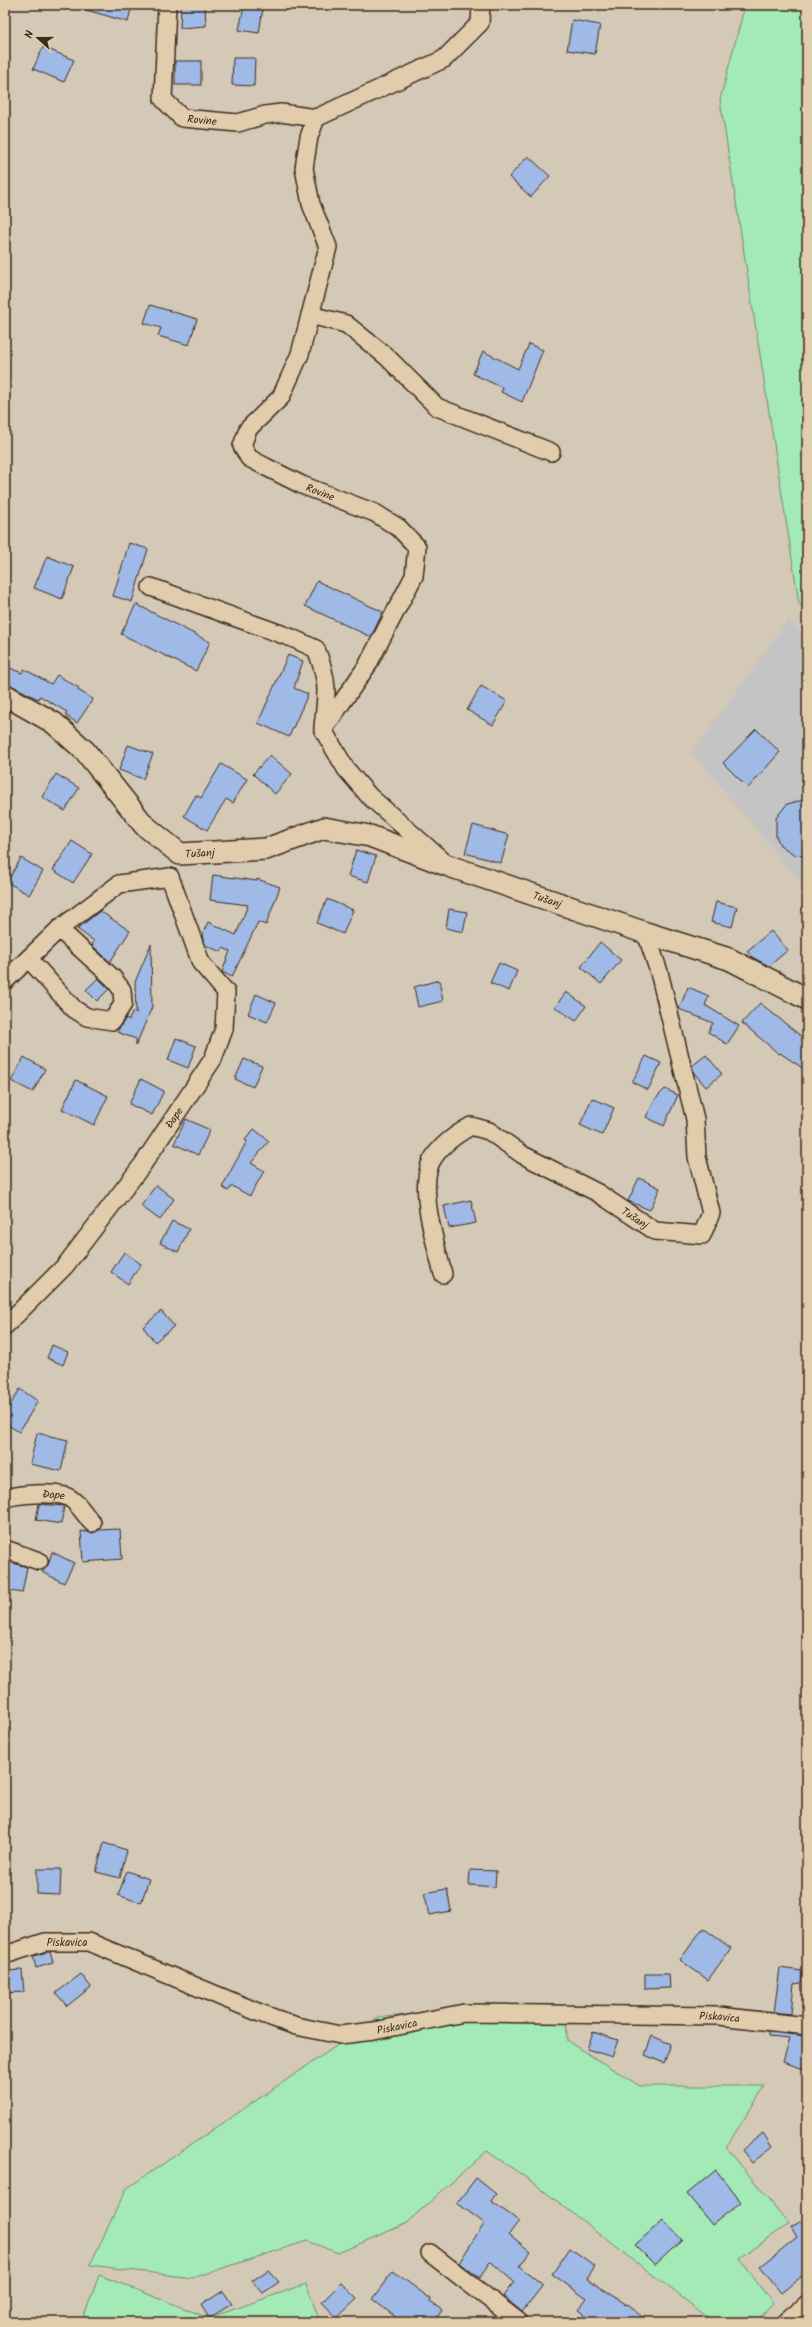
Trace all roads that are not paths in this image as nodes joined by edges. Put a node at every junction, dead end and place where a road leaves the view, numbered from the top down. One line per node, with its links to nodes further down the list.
1 (167, 5): 3 (street, Rovine)
2 (481, 5): 3 (street)
3 (316, 118): 4 (street, Rovine)
4 (310, 315): 5 (street); 8 (street, Rovine)
5 (550, 452)
6 (151, 587): 8 (street)
7 (5, 695): 9 (street, Tušanj)
8 (323, 730): 10 (street, Tušanj)
9 (180, 854): 10 (street, Tušanj); 11 (street)
10 (449, 866): 13 (street, Tušanj)
11 (170, 877): 12 (street); 18 (street, Đape)
12 (59, 928): 14 (street); 14 (street)
13 (646, 934): 16 (street, Tušanj); 17 (street, Tušanj)
14 (29, 959): 15 (street)
15 (5, 981)
16 (807, 999)
17 (442, 1274)
18 (5, 1326)
19 (5, 1498): 20 (street, Đape)
20 (92, 1523)
21 (5, 1548): 22 (street)
22 (39, 1561)
23 (5, 1954): 24 (street, Piskavica)
24 (807, 2026)
25 (430, 2253): 27 (street)
26 (807, 2304): 28 (street)
27 (519, 2322)
28 (786, 2322)

